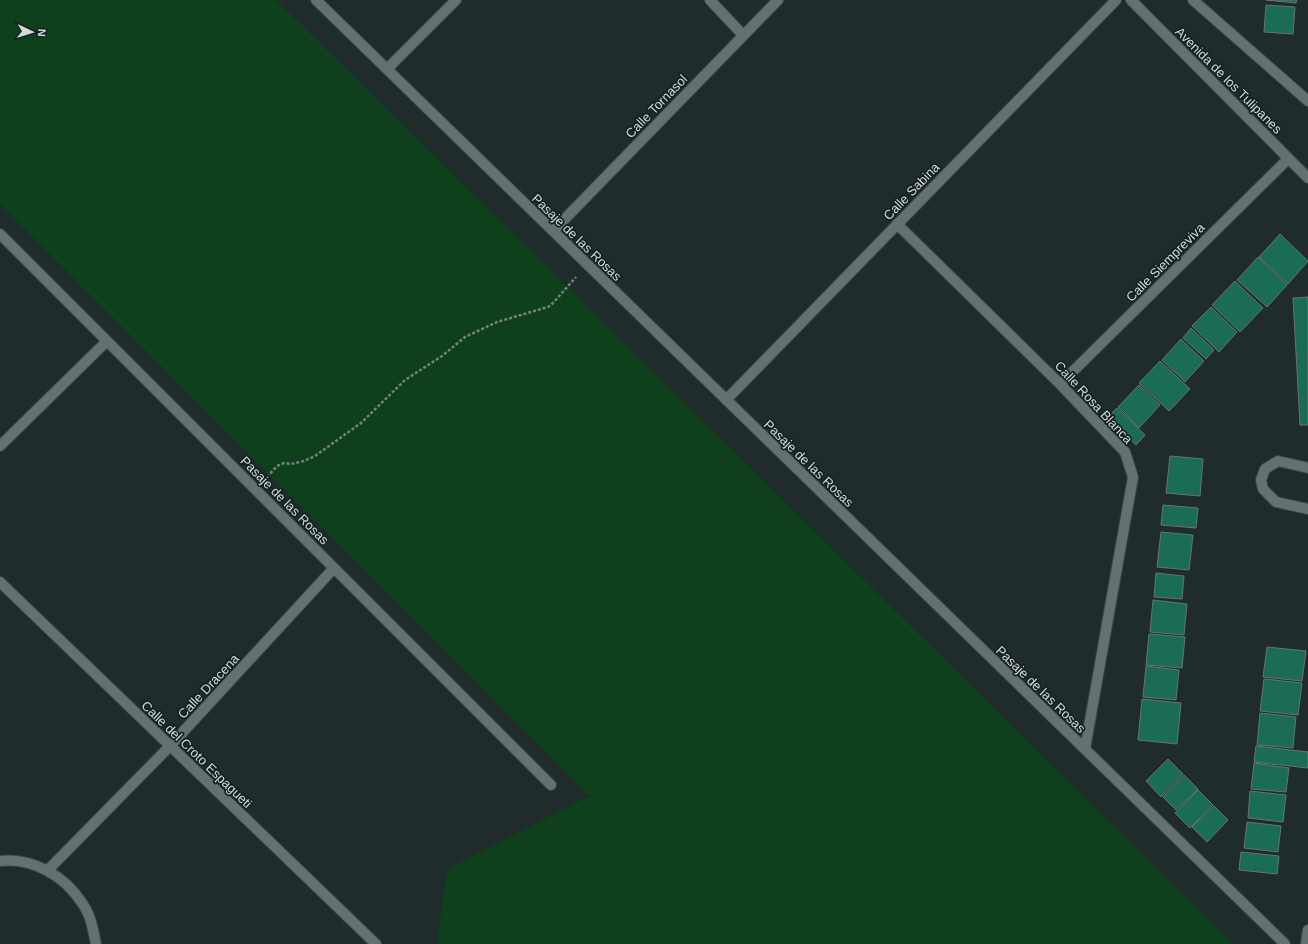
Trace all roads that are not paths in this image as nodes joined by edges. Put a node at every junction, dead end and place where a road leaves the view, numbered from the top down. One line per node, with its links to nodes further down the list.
1 (316, 0): 9 (street, Pasaje de las Rosas)
2 (456, 0): 9 (street)
3 (710, 0): 8 (street)
4 (778, 0): 8 (street, Calle Tornasol)
5 (1116, 0): 13 (street, Calle Sabina)
6 (1131, 0): 11 (street, Avenida de los Tulipanes)
7 (1193, 0): 10 (street)
8 (743, 35): 14 (street, Calle Tornasol)
9 (387, 69): 14 (street, Pasaje de las Rosas)
10 (1308, 102)
11 (1288, 158): 12 (street, Avenida de los Tulipanes); 17 (street, Calle Siempreviva)
12 (1308, 178)
13 (897, 224): 17 (street, Calle Rosa Blanca); 18 (street, Calle Sabina)
14 (553, 231): 18 (street, Pasaje de las Rosas)
15 (0, 234): 16 (street, Pasaje de las Rosas)
16 (107, 341): 19 (street); 22 (street, Pasaje de las Rosas)
17 (1060, 384): 25 (street, Calle Rosa Blanca)
18 (726, 400): 25 (street, Pasaje de las Rosas)
19 (0, 446)
20 (1308, 468): 21 (street)
21 (1308, 509)
22 (334, 568): 24 (street, Calle Dracena); 26 (street, Pasaje de las Rosas)
23 (0, 582): 24 (street, Calle del Croto Espagueti)
24 (170, 746): 28 (street, Calle Dracena); 31 (street, Calle del Croto Espagueti)
25 (1085, 749): 32 (street, Pasaje de las Rosas)
26 (551, 785)
27 (0, 861): 28 (street)
28 (48, 870): 30 (street)
29 (1308, 930): 33 (street)
30 (96, 944)
31 (376, 944)
32 (1285, 944)
33 (1306, 944)

